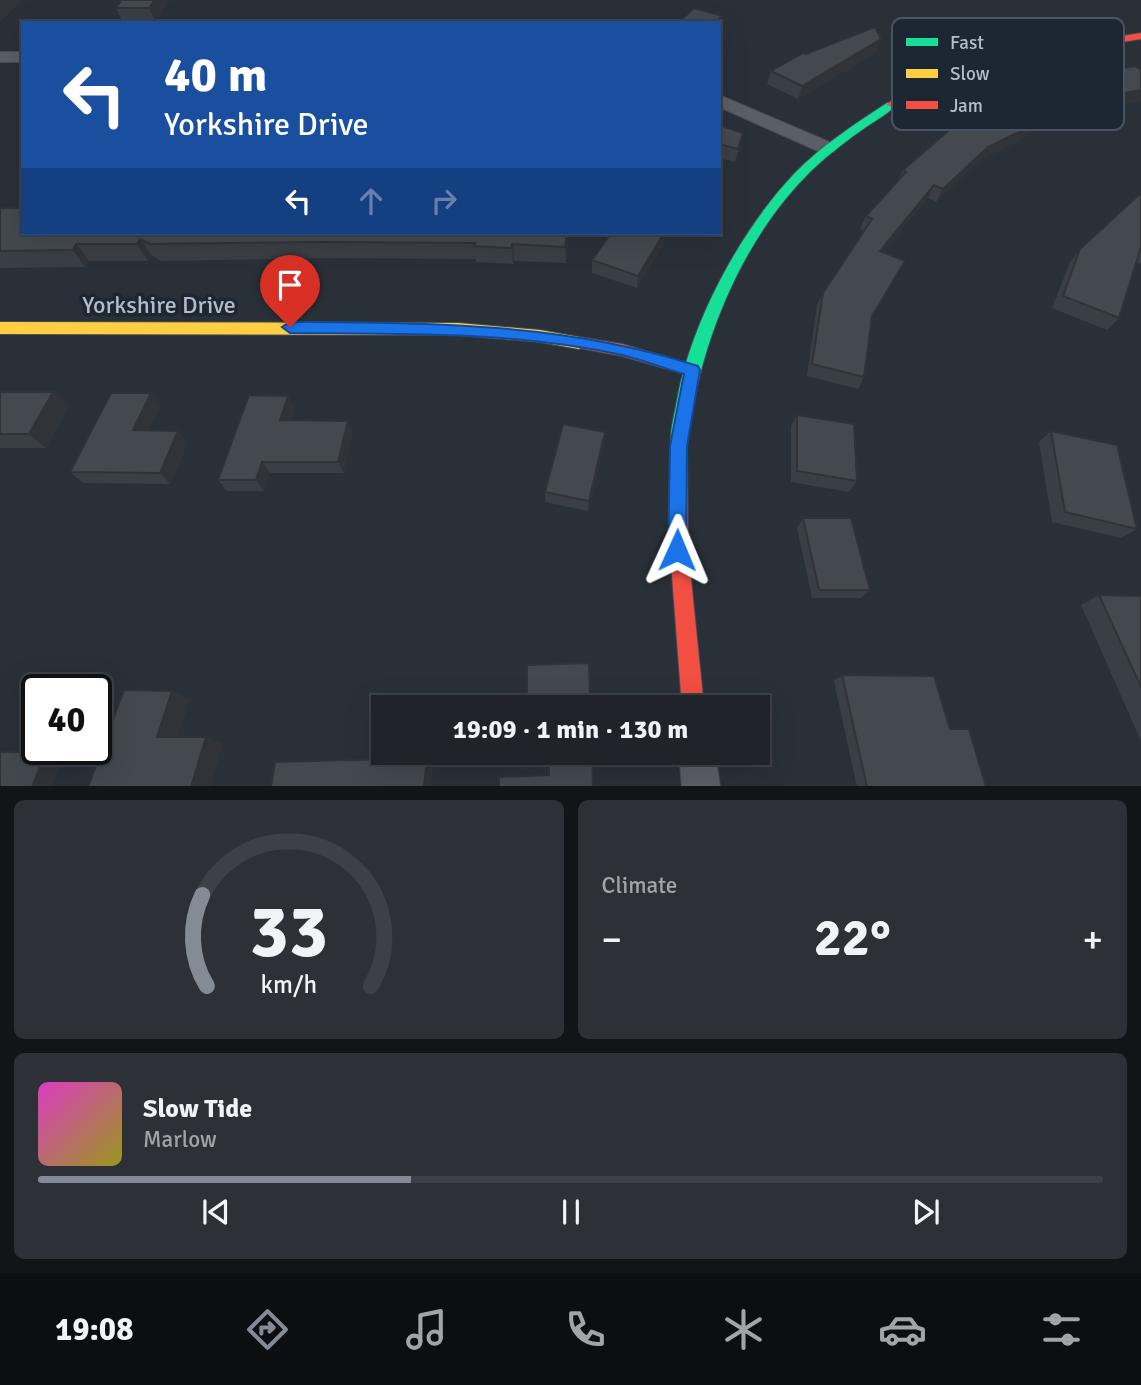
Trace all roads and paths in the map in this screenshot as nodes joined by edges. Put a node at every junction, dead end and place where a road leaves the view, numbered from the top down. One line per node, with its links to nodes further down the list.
1 (0, 57): 2 (street)
2 (21, 57)
3 (721, 101): 5 (street)
4 (892, 104): 5 (street)
5 (827, 148): 7 (street)
6 (0, 328): 7 (street, Yorkshire Drive)
7 (692, 370): 8 (street)
8 (692, 695)
9 (699, 765): 10 (street)
10 (701, 786)

